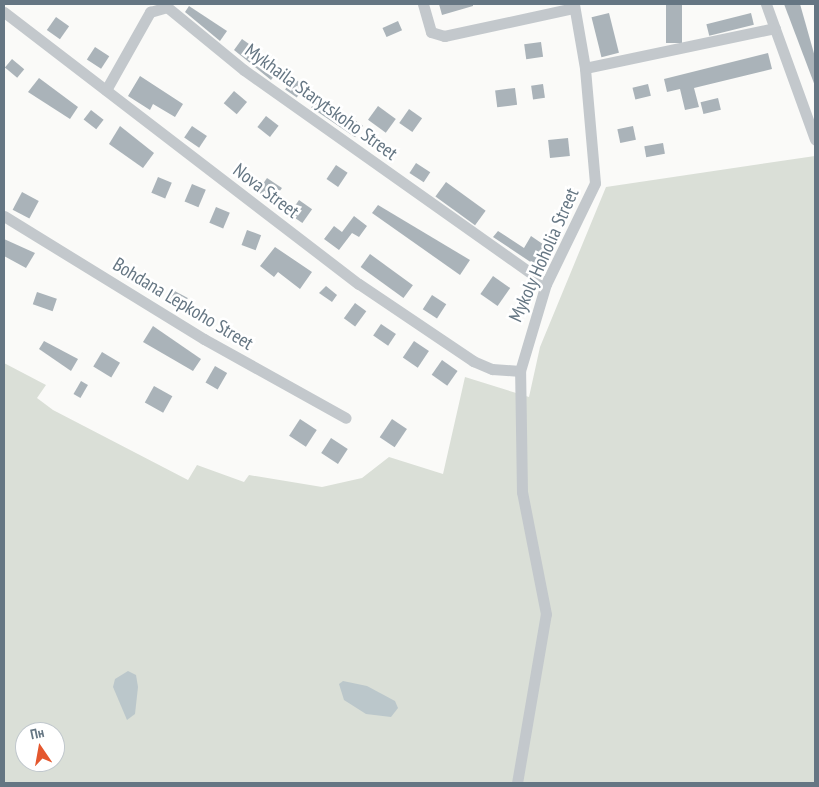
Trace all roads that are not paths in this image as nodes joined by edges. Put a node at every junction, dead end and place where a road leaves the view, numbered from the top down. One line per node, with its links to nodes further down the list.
1 (423, 4): 3 (street)
2 (766, 4): 5 (street)
3 (574, 6): 6 (street, Mykoly Hoholia Street)
4 (4, 12): 7 (street, Nova Street)
5 (775, 28): 6 (street); 8 (street)
6 (585, 68): 10 (street, Mykoly Hoholia Street)
7 (106, 90): 10 (street, Mykhaila Starytskoho Street); 11 (street, Nova Street)
8 (815, 139)
9 (4, 216): 12 (street, Bohdana Lepkoho Street)
10 (546, 284): 11 (street, Mykoly Hoholia Street)
11 (520, 371): 13 (street, Mykoly Hoholia Street)
12 (346, 418)
13 (517, 783)

